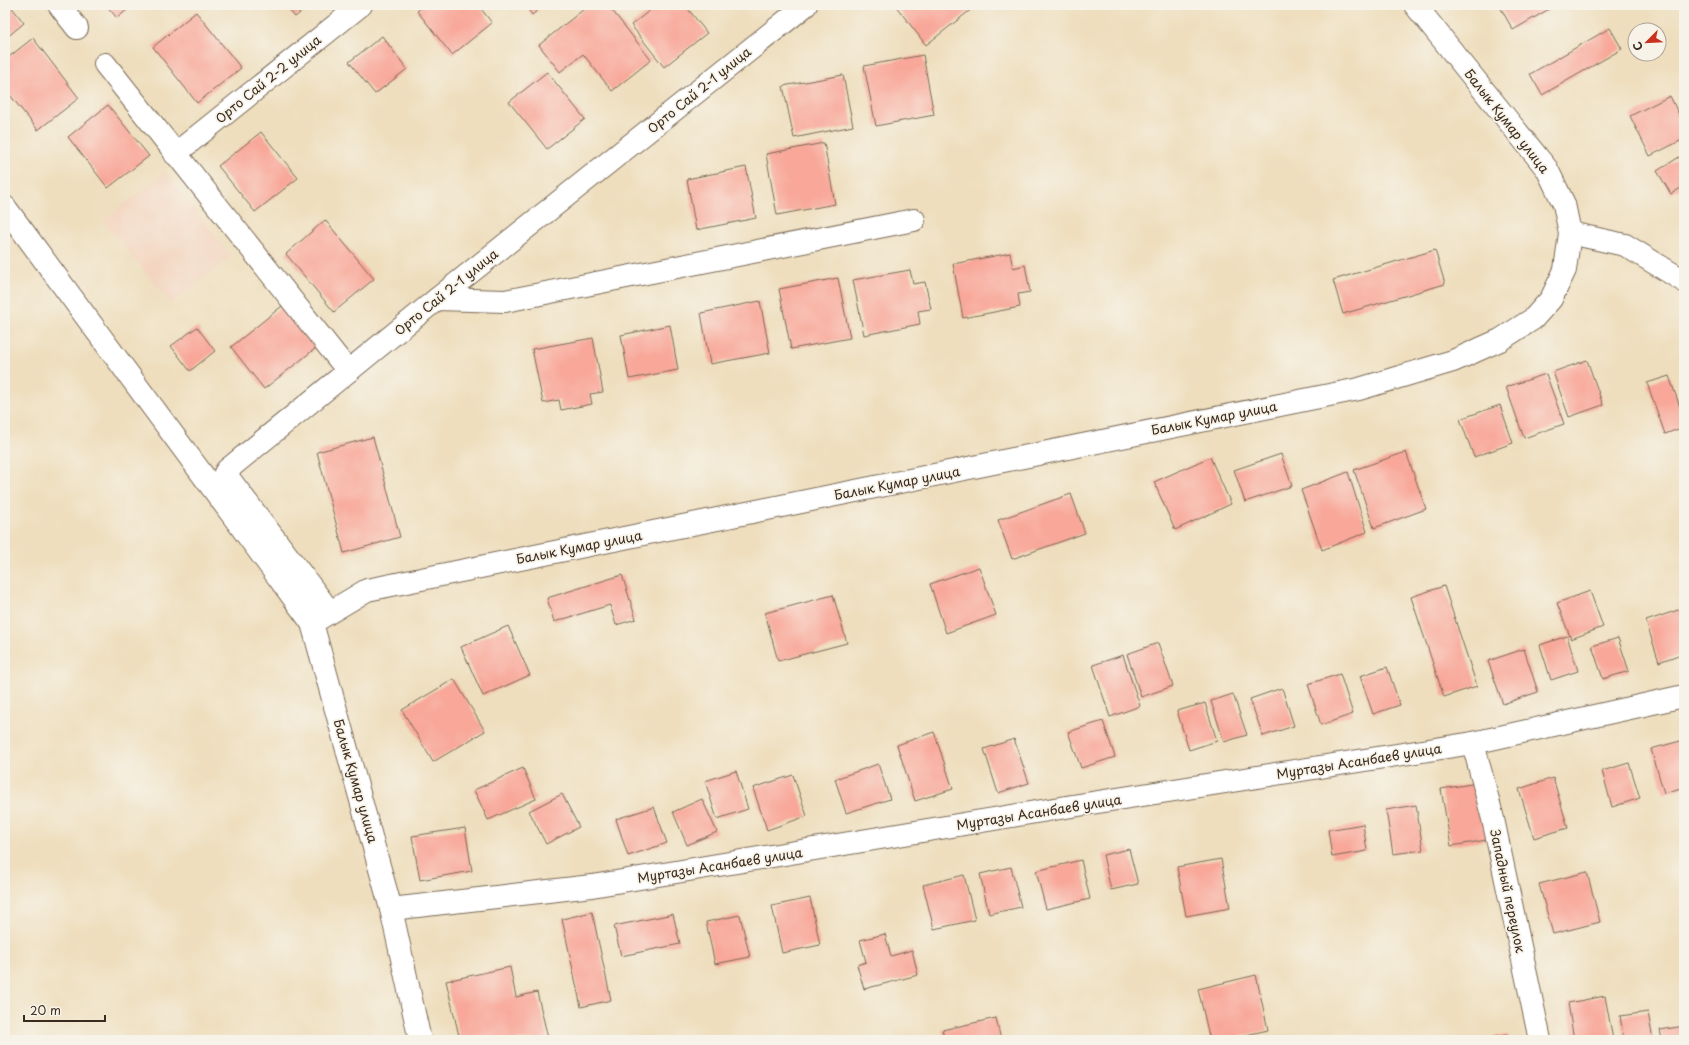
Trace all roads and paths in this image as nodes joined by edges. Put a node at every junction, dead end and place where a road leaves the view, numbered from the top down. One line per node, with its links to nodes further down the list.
1 (59, 5): 5 (street)
2 (361, 5): 7 (street, Орто Сай 2-2 улица)
3 (806, 5): 12 (street, Орто Сай 2-1 улица)
4 (1415, 5): 10 (street, Балык Кумар улица)
5 (77, 28)
6 (105, 64): 7 (street)
7 (175, 154): 13 (street)
8 (5, 207): 15 (street)
9 (914, 220): 12 (street)
10 (1570, 233): 11 (street); 14 (street, Балык Кумар улица)
11 (1684, 281)
12 (437, 299): 13 (street, Орто Сай 2-1 улица)
13 (348, 371): 14 (street, Орто Сай 2-1 улица)
14 (330, 612): 15 (street, Балык Кумар улица)
15 (312, 624): 18 (street, Балык Кумар улица)
16 (1684, 696): 17 (street, Муртазы Асанбаев улица)
17 (1473, 743): 18 (street, Муртазы Асанбаев улица); 20 (street, Западный переулок)
18 (391, 909): 19 (street, Балык Кумар улица)
19 (420, 1040)
20 (1540, 1040)

